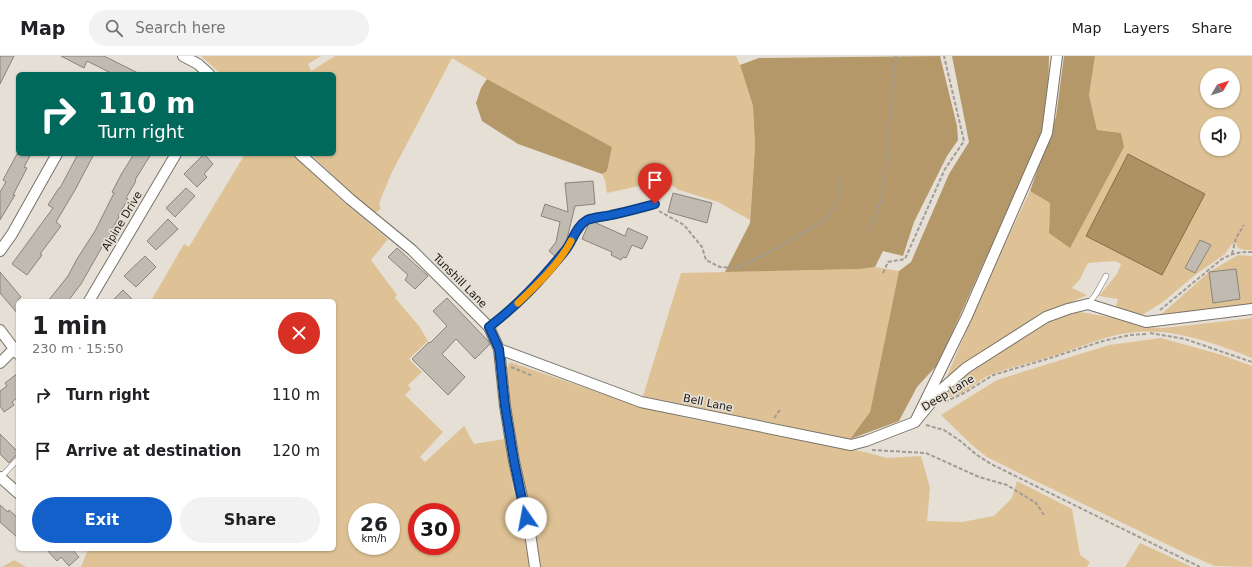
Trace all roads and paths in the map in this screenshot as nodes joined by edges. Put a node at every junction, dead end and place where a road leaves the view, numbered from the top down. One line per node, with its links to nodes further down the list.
1 (183, 56): 5 (street)
2 (896, 56): 12 (path)
3 (944, 56): 16 (path)
4 (1057, 56): 31 (street)
5 (207, 72)
6 (56, 156): 13 (street)
7 (175, 156): 18 (street, Alpine Drive)
8 (302, 156): 22 (street, Tunshill Lane)
9 (841, 178): 10 (path)
10 (652, 205): 22 (lane)
11 (1244, 225): 15 (path)
12 (868, 230)
13 (0, 250)
14 (1252, 252): 15 (path)
15 (1232, 254): 21 (path)
16 (883, 273)
17 (1106, 276): 19 (lane)
18 (90, 299)
19 (1088, 304): 20 (street); 31 (street)
20 (1252, 309)
21 (1160, 310)
22 (489, 327): 24 (street, Tunshill Lane)
23 (0, 330): 25 (street)
24 (499, 349): 28 (street, Tunshill Lane); 32 (street, Bell Lane)
25 (16, 351): 27 (street)
26 (1252, 362): 30 (path, Deep Lane)
27 (0, 363)
28 (501, 364): 29 (path); 37 (street, Tunshill Lane)
29 (533, 376)
30 (942, 404)
31 (915, 422): 32 (street, Bell Lane); 38 (path, Deep Lane)
32 (859, 443): 36 (path)
33 (16, 461): 34 (lane)
34 (0, 477): 35 (street)
35 (16, 491)
36 (1044, 515)
37 (535, 567)
38 (1200, 567)

